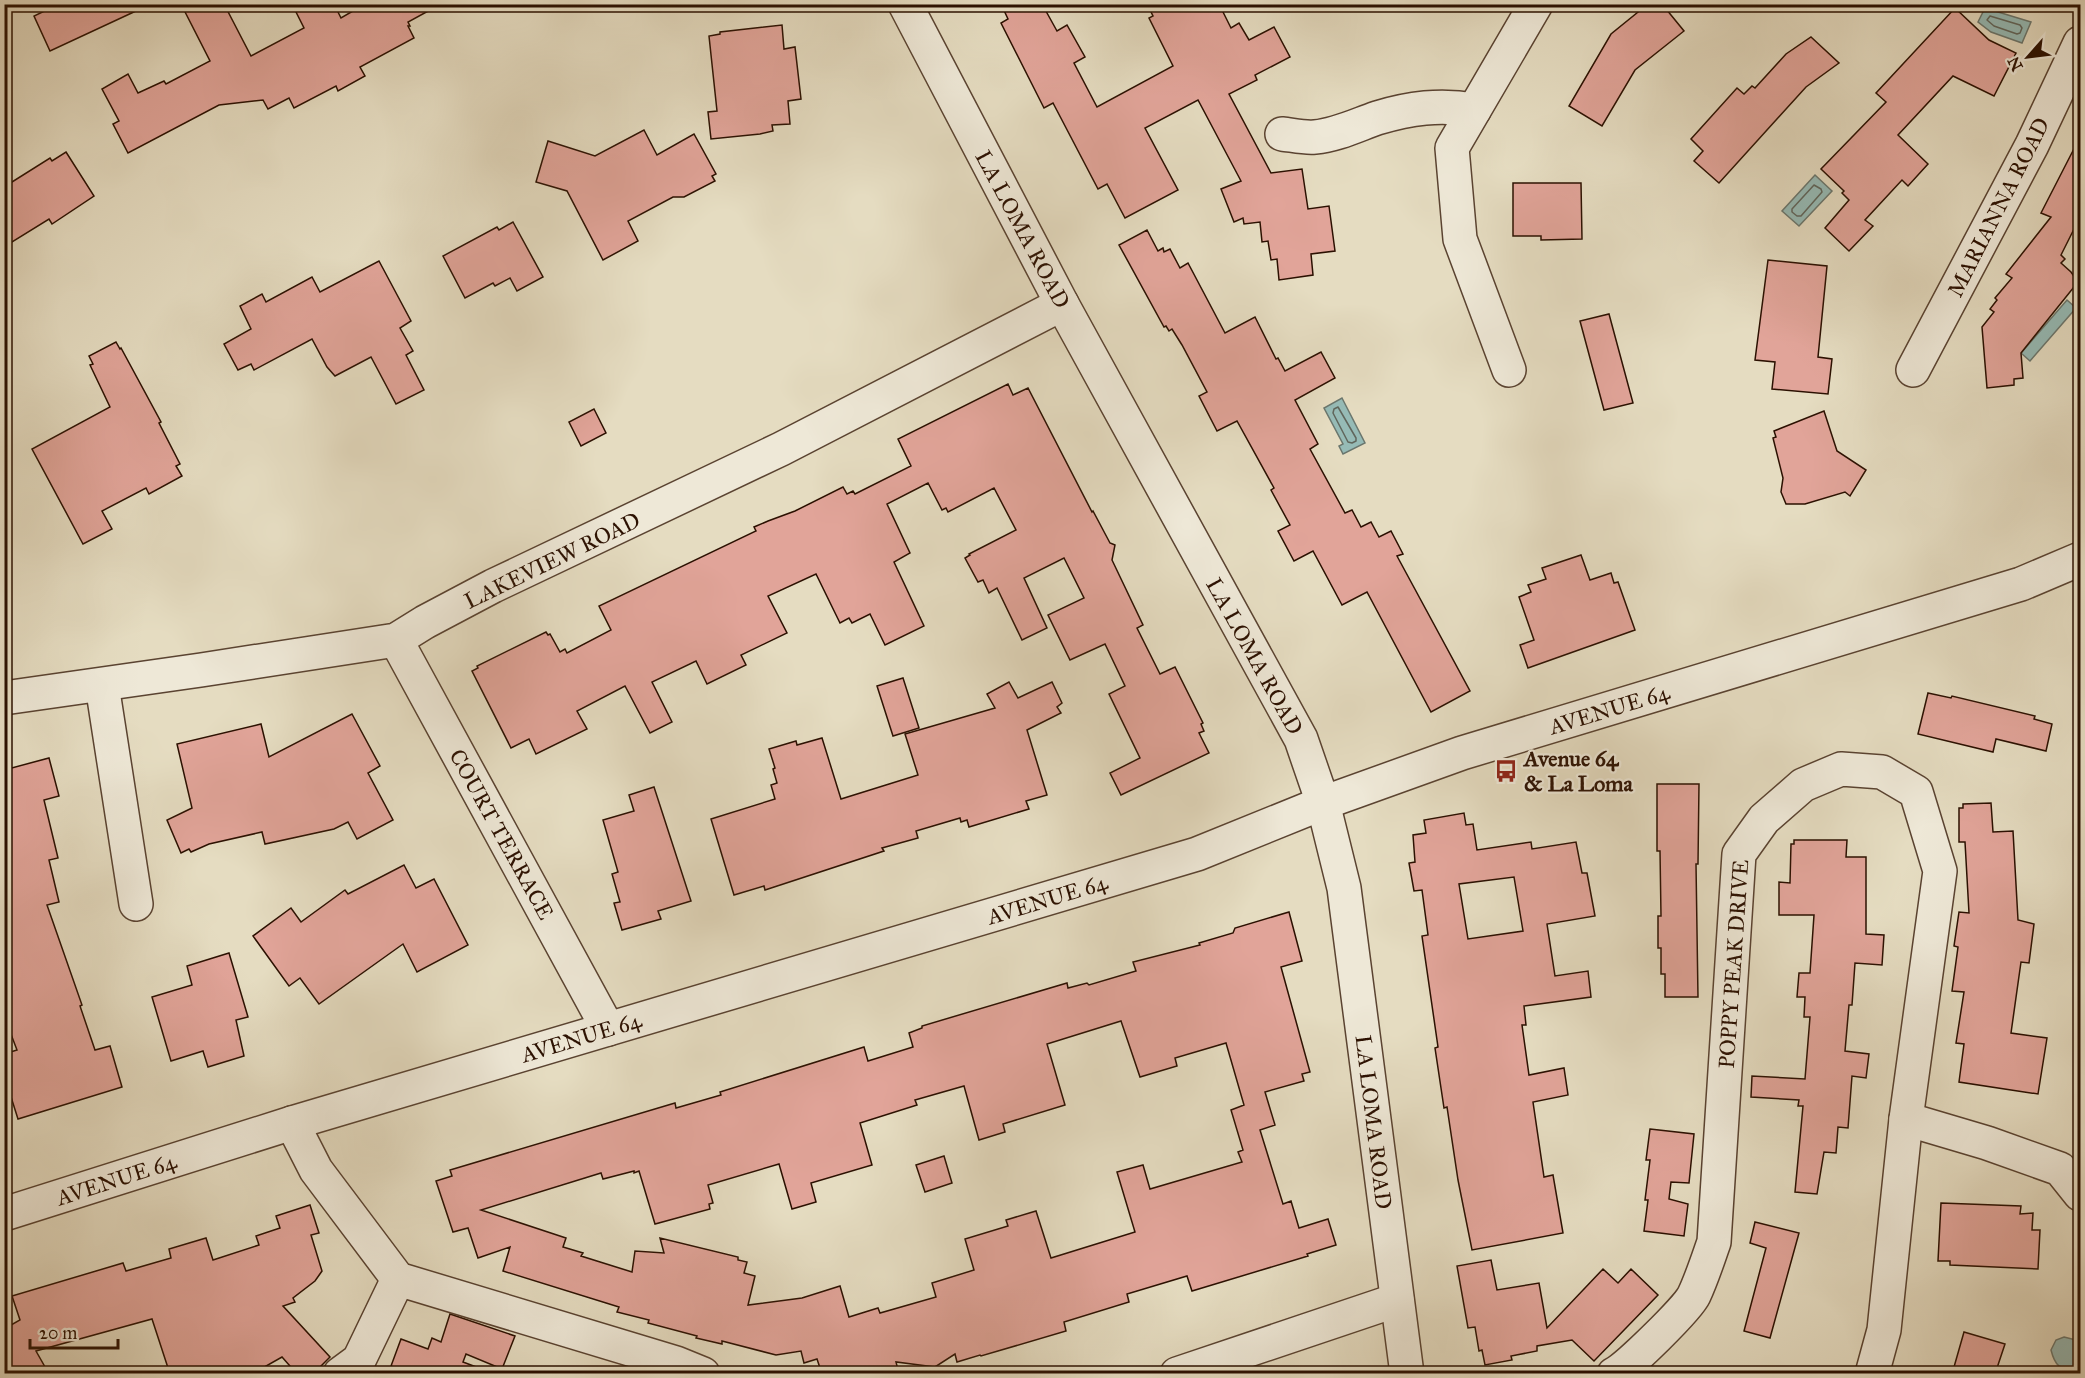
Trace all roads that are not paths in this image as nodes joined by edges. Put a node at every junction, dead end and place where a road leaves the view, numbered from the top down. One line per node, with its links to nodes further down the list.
1 (905, 4): 6 (street, LA LOMA ROAD)
2 (1536, 4): 4 (street)
3 (2080, 43): 8 (street, MARIANNA ROAD)
4 (1474, 110): 5 (street); 7 (street)
5 (1282, 134)
6 (1062, 304): 10 (street, LAKEVIEW ROAD); 13 (street, LA LOMA ROAD)
7 (1509, 370)
8 (1913, 370)
9 (2080, 559): 13 (street, AVENUE 64)
10 (396, 640): 11 (street, LAKEVIEW ROAD); 15 (street, COURT TERRACE)
11 (102, 685): 12 (street, LAKEVIEW ROAD); 14 (street)
12 (4, 698)
13 (1323, 803): 15 (street, AVENUE 64); 21 (street, LA LOMA ROAD)
14 (136, 904)
15 (608, 1029): 17 (street, AVENUE 64)
16 (1906, 1119): 18 (street); 26 (street, POPPY PEAK DRIVE); 27 (street, POPPY PEAK DRIVE)
17 (292, 1123): 19 (street, AVENUE 64); 20 (street)
18 (2080, 1194)
19 (4, 1214)
20 (398, 1279): 22 (street); 23 (street)
21 (1397, 1300): 24 (street); 25 (street, LA LOMA ROAD)
22 (340, 1374)
23 (704, 1374)
24 (1177, 1374)
25 (1407, 1374)
26 (1614, 1374)
27 (1872, 1374)

